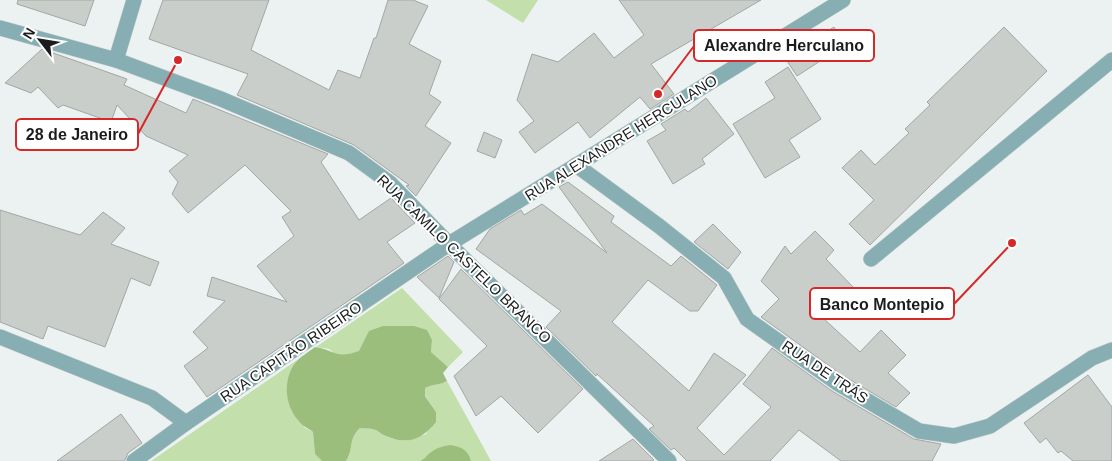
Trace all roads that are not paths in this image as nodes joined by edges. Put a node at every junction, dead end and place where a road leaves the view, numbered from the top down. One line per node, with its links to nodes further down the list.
1 (134, 0): 4 (street)
2 (843, 0): 6 (street, RUA ALEXANDRE HERCULANO)
3 (0, 28): 4 (street, RUA CAMILO CASTELO BRANCO)
4 (116, 60): 7 (street, RUA CAMILO CASTELO BRANCO)
5 (1112, 60): 8 (street)
6 (576, 165): 7 (street, RUA ALEXANDRE HERCULANO); 10 (street, RUA DE TRÁS)
7 (449, 244): 11 (street, RUA CAPITÃO RIBEIRO); 13 (street, RUA CAMILO CASTELO BRANCO)
8 (871, 259)
9 (0, 337): 11 (street)
10 (1112, 350)
11 (186, 423): 12 (street, RUA CAPITÃO RIBEIRO)
12 (134, 461)
13 (669, 461)

